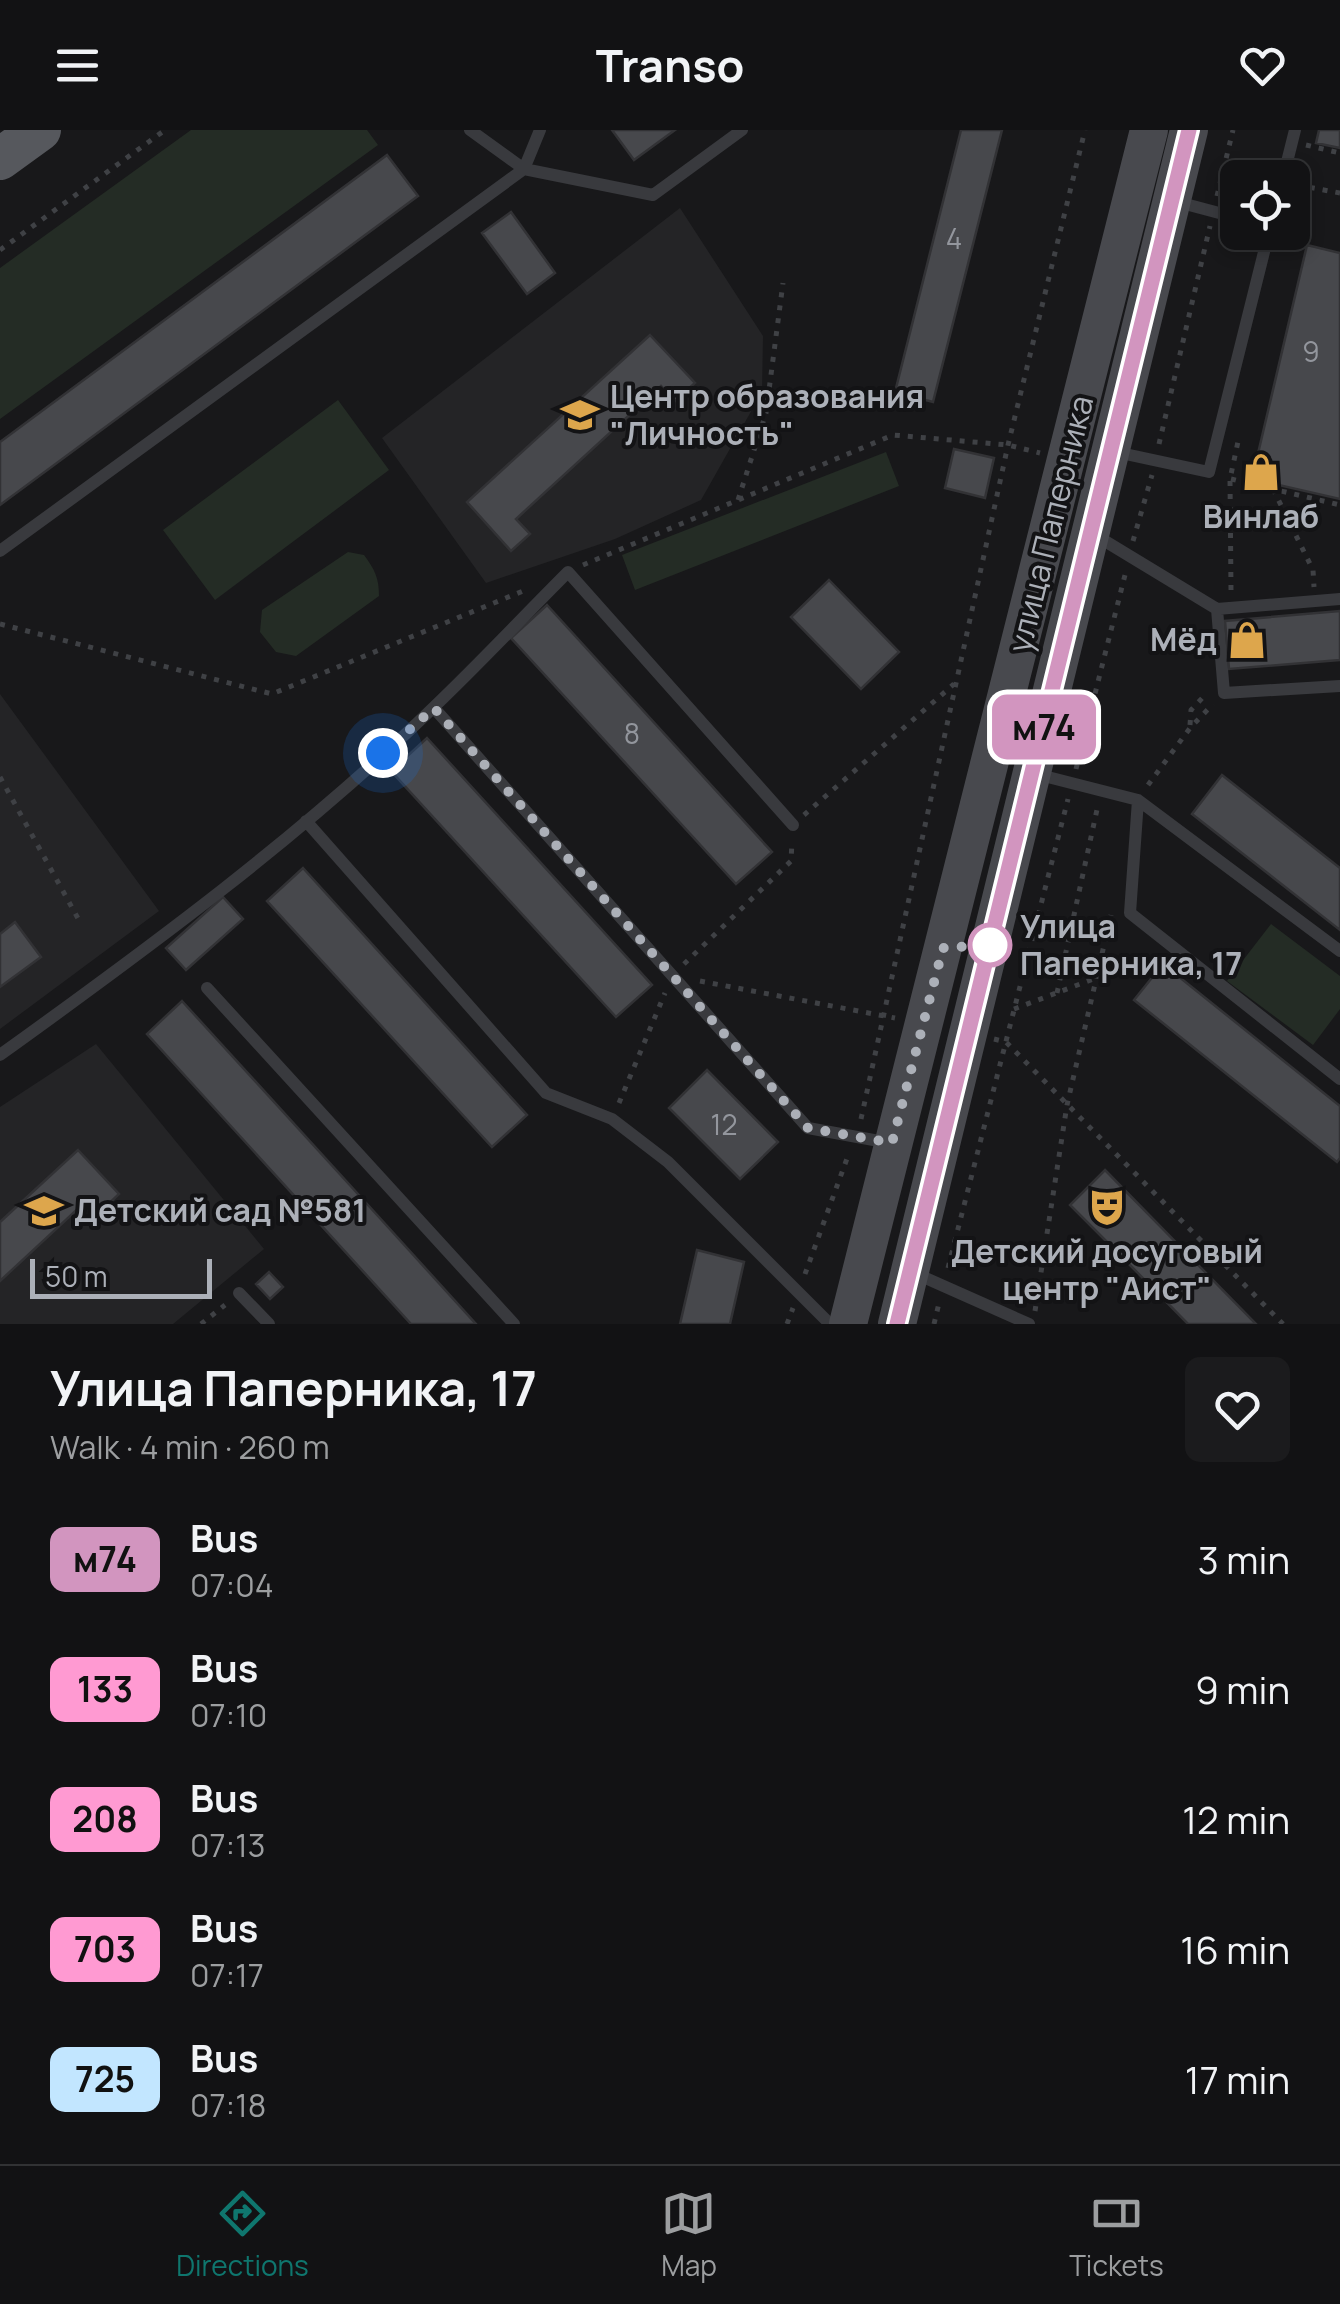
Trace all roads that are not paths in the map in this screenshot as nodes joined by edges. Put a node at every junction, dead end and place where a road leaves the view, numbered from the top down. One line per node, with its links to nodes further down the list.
1 (40, 130): 8 (main road)
2 (470, 130): 10 (lane)
3 (540, 130): 10 (lane)
4 (742, 130): 10 (lane)
5 (1150, 130): 29 (main road, улица Паперника)
6 (1189, 130): 11 (main road, улица Паперника)
7 (1295, 130): 9 (lane)
8 (0, 159)
9 (1287, 160)
10 (524, 169): 16 (lane)
11 (1172, 201): 12 (lane); 14 (main road, улица Паперника)
12 (1220, 214)
13 (1264, 250): 14 (lane)
14 (1112, 450): 15 (main road, улица Паперника)
15 (1092, 533): 18 (lane); 21 (main road, улица Паперника)
16 (0, 552)
17 (1340, 599): 18 (lane)
18 (1216, 609): 19 (lane)
19 (1340, 686)
20 (434, 708): 23 (lane); 24 (lane); 29 (lane)
21 (1032, 773): 22 (lane); 30 (main road, улица Паперника)
22 (1138, 800): 25 (lane); 28 (lane)
23 (306, 821): 27 (lane); 33 (lane)
24 (793, 825)
25 (1340, 951)
26 (207, 988): 35 (lane)
27 (0, 1055)
28 (1340, 1079)
29 (892, 1143): 33 (main road, улица Паперника)
30 (927, 1278): 32 (main road, улица Паперника); 36 (lane)
31 (239, 1293): 34 (lane)
32 (907, 1322)
33 (833, 1323)
34 (268, 1324)
35 (514, 1324)
36 (1031, 1324)

